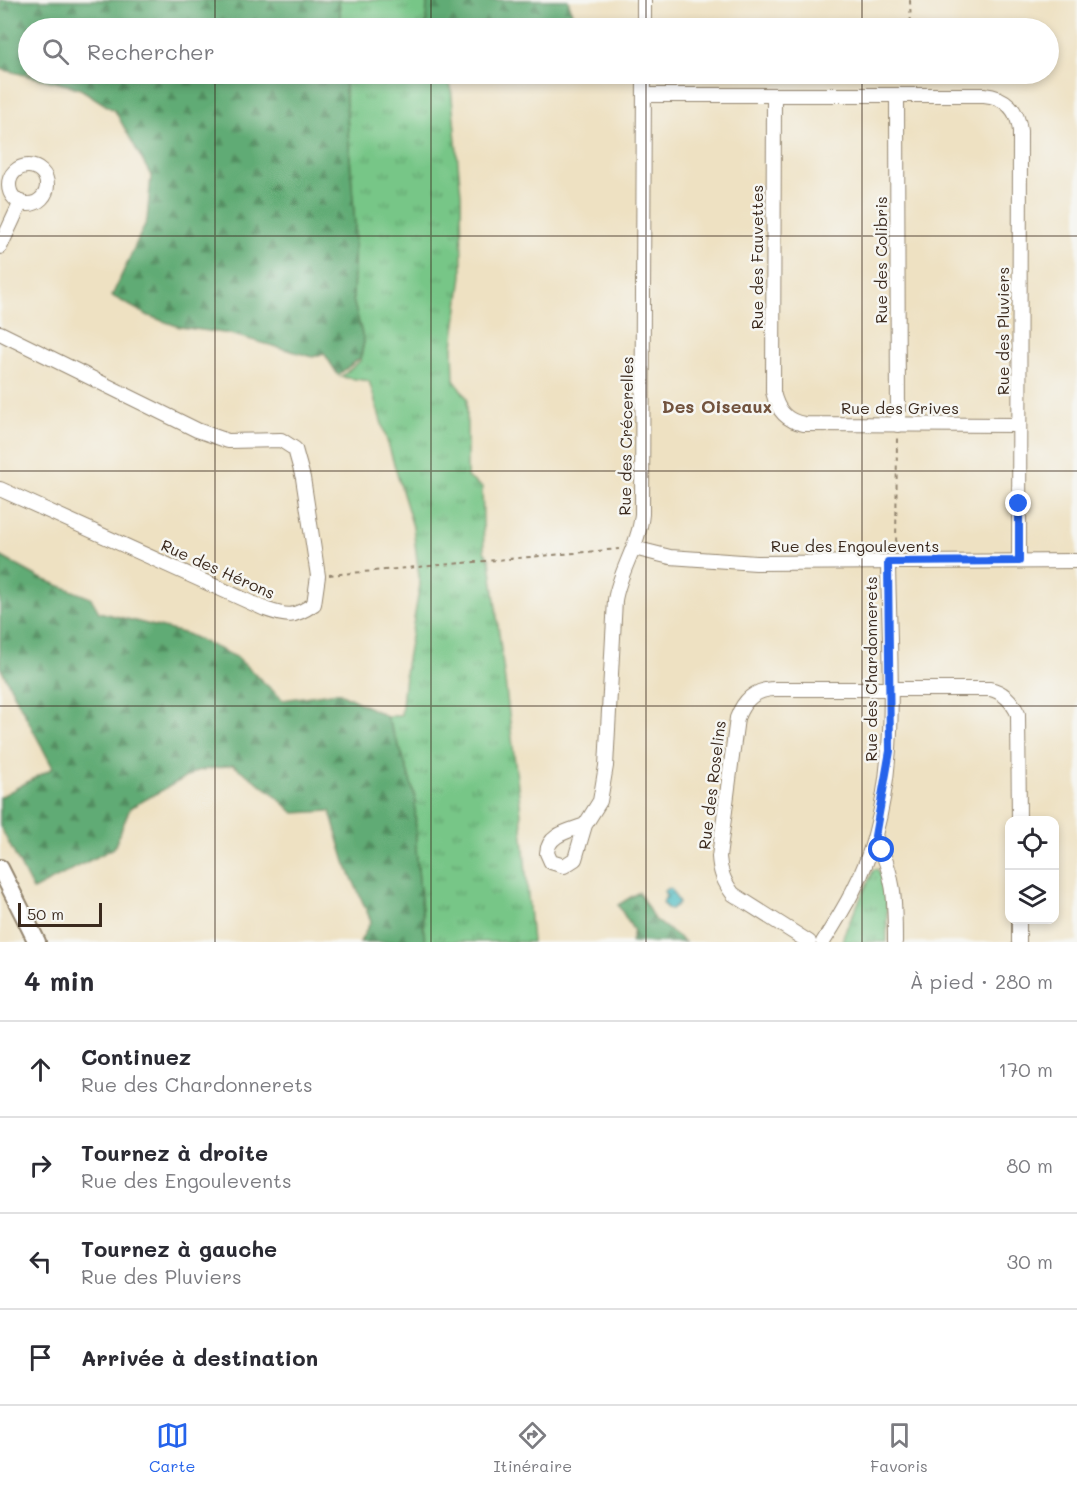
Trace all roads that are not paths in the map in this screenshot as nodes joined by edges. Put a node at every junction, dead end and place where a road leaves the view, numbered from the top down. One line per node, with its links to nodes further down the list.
1 (644, 0): 2 (street)
2 (644, 18)
3 (644, 84): 4 (street, Rue des Crécerelles)
4 (644, 95): 5 (street); 14 (street, Rue des Crécerelles)
5 (774, 96): 6 (street); 10 (street, Rue des Fauvettes)
6 (897, 96): 11 (street, Rue des Colibris); 12 (street, Rue des Pluviers)
7 (21, 202): 8 (street)
8 (0, 247)
9 (0, 333): 13 (street, Rue des Hérons)
10 (784, 416): 11 (street, Rue des Grives)
11 (898, 424): 12 (street, Rue des Grives)
12 (1019, 424): 15 (street, Rue des Pluviers)
13 (0, 489)
14 (634, 548): 17 (street, Rue des Engoulevents); 20 (street, Rue des Crécerelles)
15 (1019, 561): 16 (street, Rue des Engoulevents); 17 (street, Rue des Engoulevents)
16 (1077, 561)
17 (892, 562): 18 (street, Rue des Chardonnerets)
18 (890, 689): 19 (street, Rue des Roselins); 21 (street, Rue des Chardonnerets); 25 (street, Rue des Roselins)
19 (1019, 816)
20 (585, 825)
21 (875, 836): 26 (street, Rue des Chardonnerets); 27 (street)
22 (0, 868): 24 (street)
23 (1019, 924): 28 (street)
24 (37, 942)
25 (810, 942)
26 (823, 942)
27 (895, 942)
28 (1019, 942)

